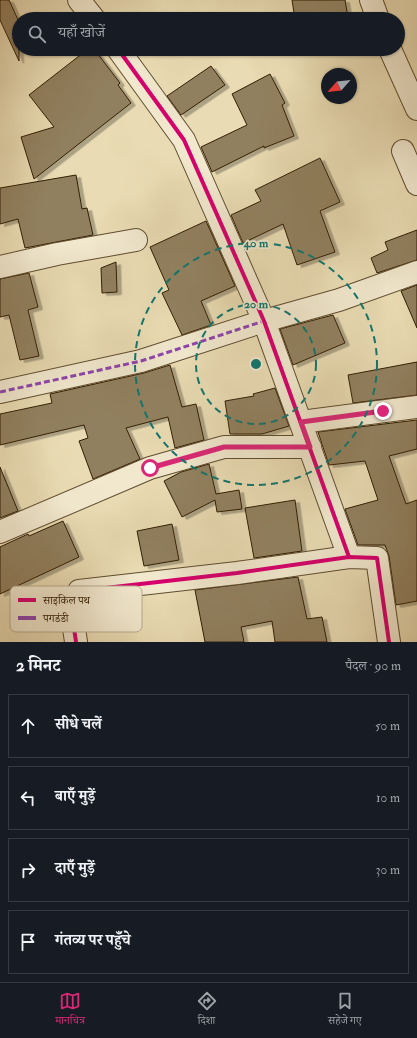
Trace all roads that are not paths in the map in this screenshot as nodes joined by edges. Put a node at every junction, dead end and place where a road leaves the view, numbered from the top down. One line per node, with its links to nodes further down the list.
1 (79, 0): 3 (street)
2 (371, 0): 4 (street)
3 (88, 12)
4 (375, 12)
5 (123, 56): 13 (street)
6 (393, 56): 7 (street)
7 (417, 109)
8 (417, 154): 9 (street)
9 (417, 184)
10 (136, 240): 11 (street)
11 (0, 267)
12 (417, 272): 13 (street)
13 (264, 321): 14 (street); 16 (street)
14 (0, 392)
15 (417, 407): 16 (street)
16 (301, 422): 17 (street)
17 (310, 447): 18 (street); 19 (street)
18 (0, 532)
19 (349, 557): 20 (street); 23 (street)
20 (123, 586)
21 (75, 632): 22 (street)
22 (76, 642)
23 (389, 642)

